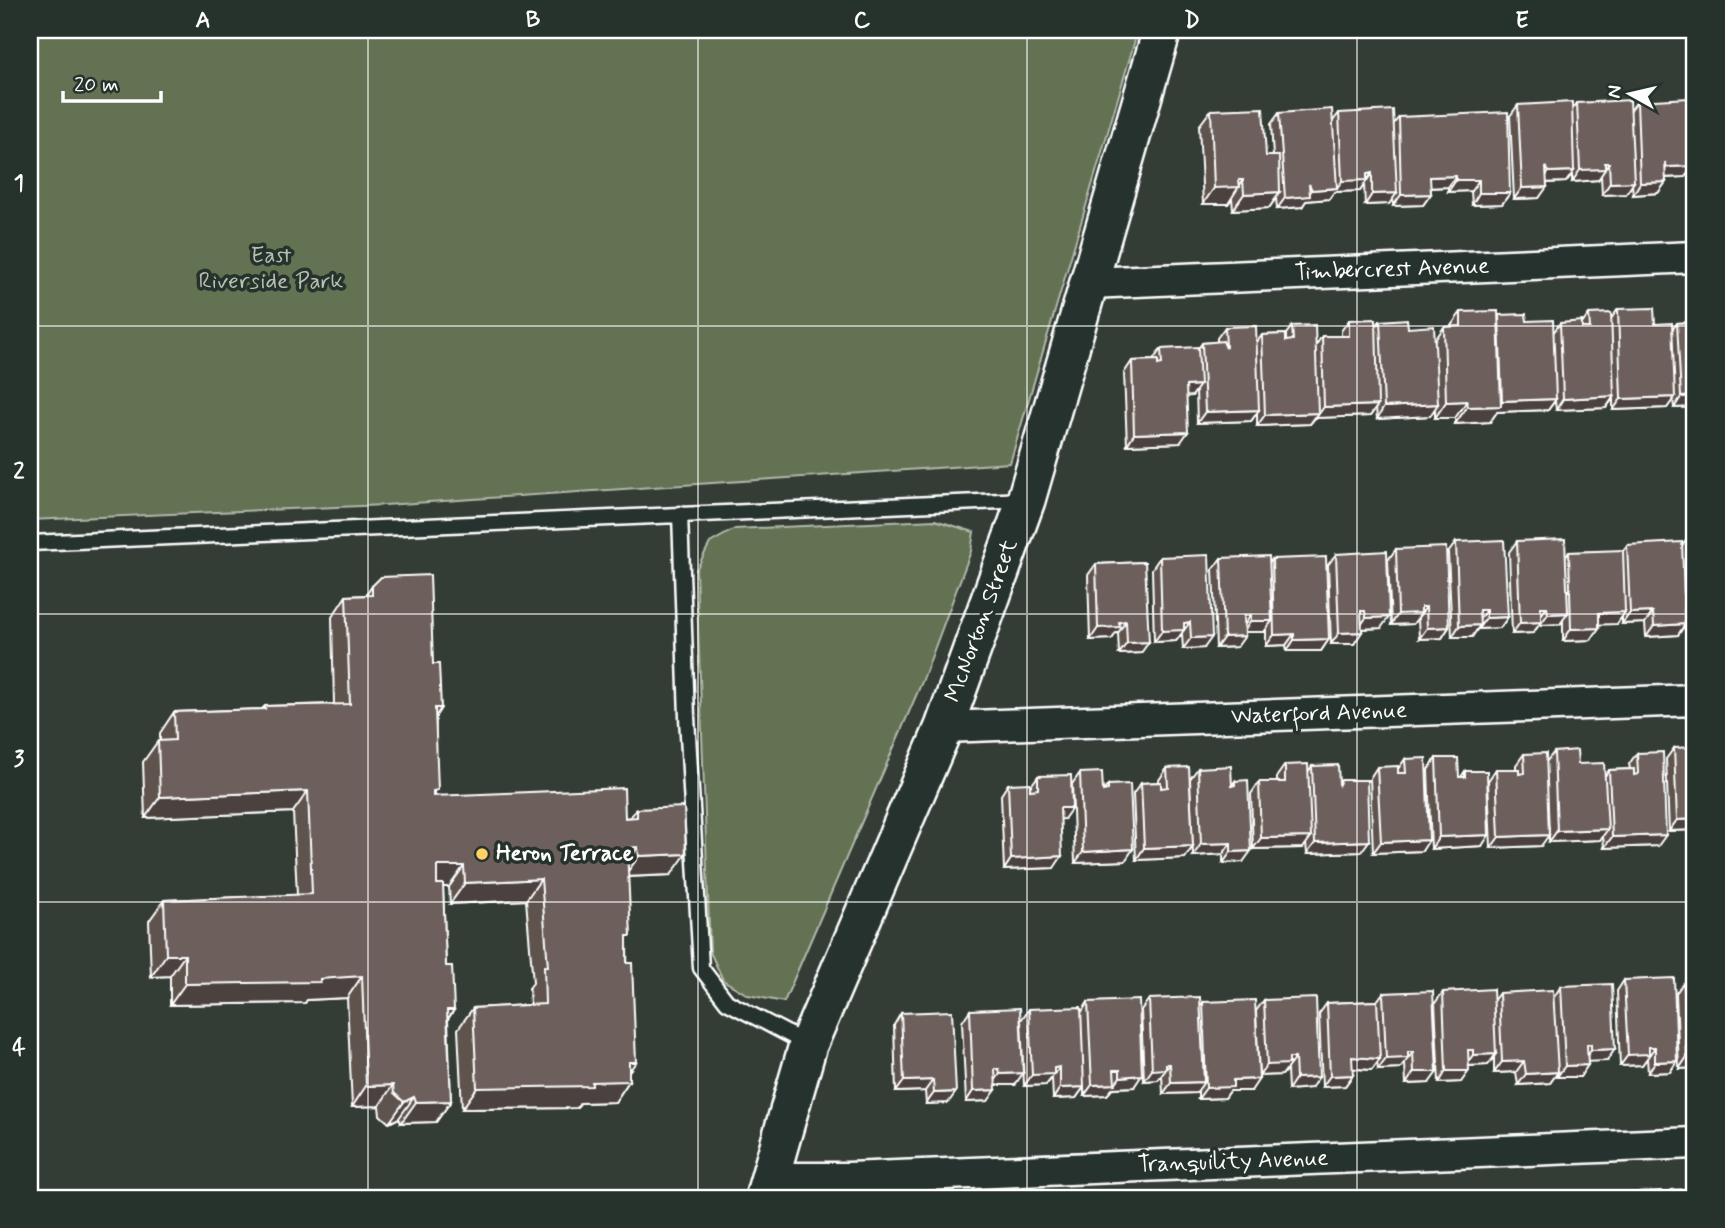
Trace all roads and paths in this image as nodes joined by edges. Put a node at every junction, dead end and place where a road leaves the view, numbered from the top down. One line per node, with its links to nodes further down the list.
1 (1161, 30): 3 (street, McNorton Street)
2 (1695, 257): 3 (street, Timbercrest Avenue)
3 (1089, 283): 4 (street, McNorton Street)
4 (1026, 500): 5 (lane); 8 (street, McNorton Street)
5 (680, 514): 6 (lane); 9 (lane)
6 (30, 543)
7 (1695, 700): 8 (street, Waterford Avenue)
8 (944, 727): 9 (street, McNorton Street)
9 (808, 1045): 11 (street, McNorton Street)
10 (1695, 1143): 11 (street, Tranquility Avenue)
11 (767, 1188)

